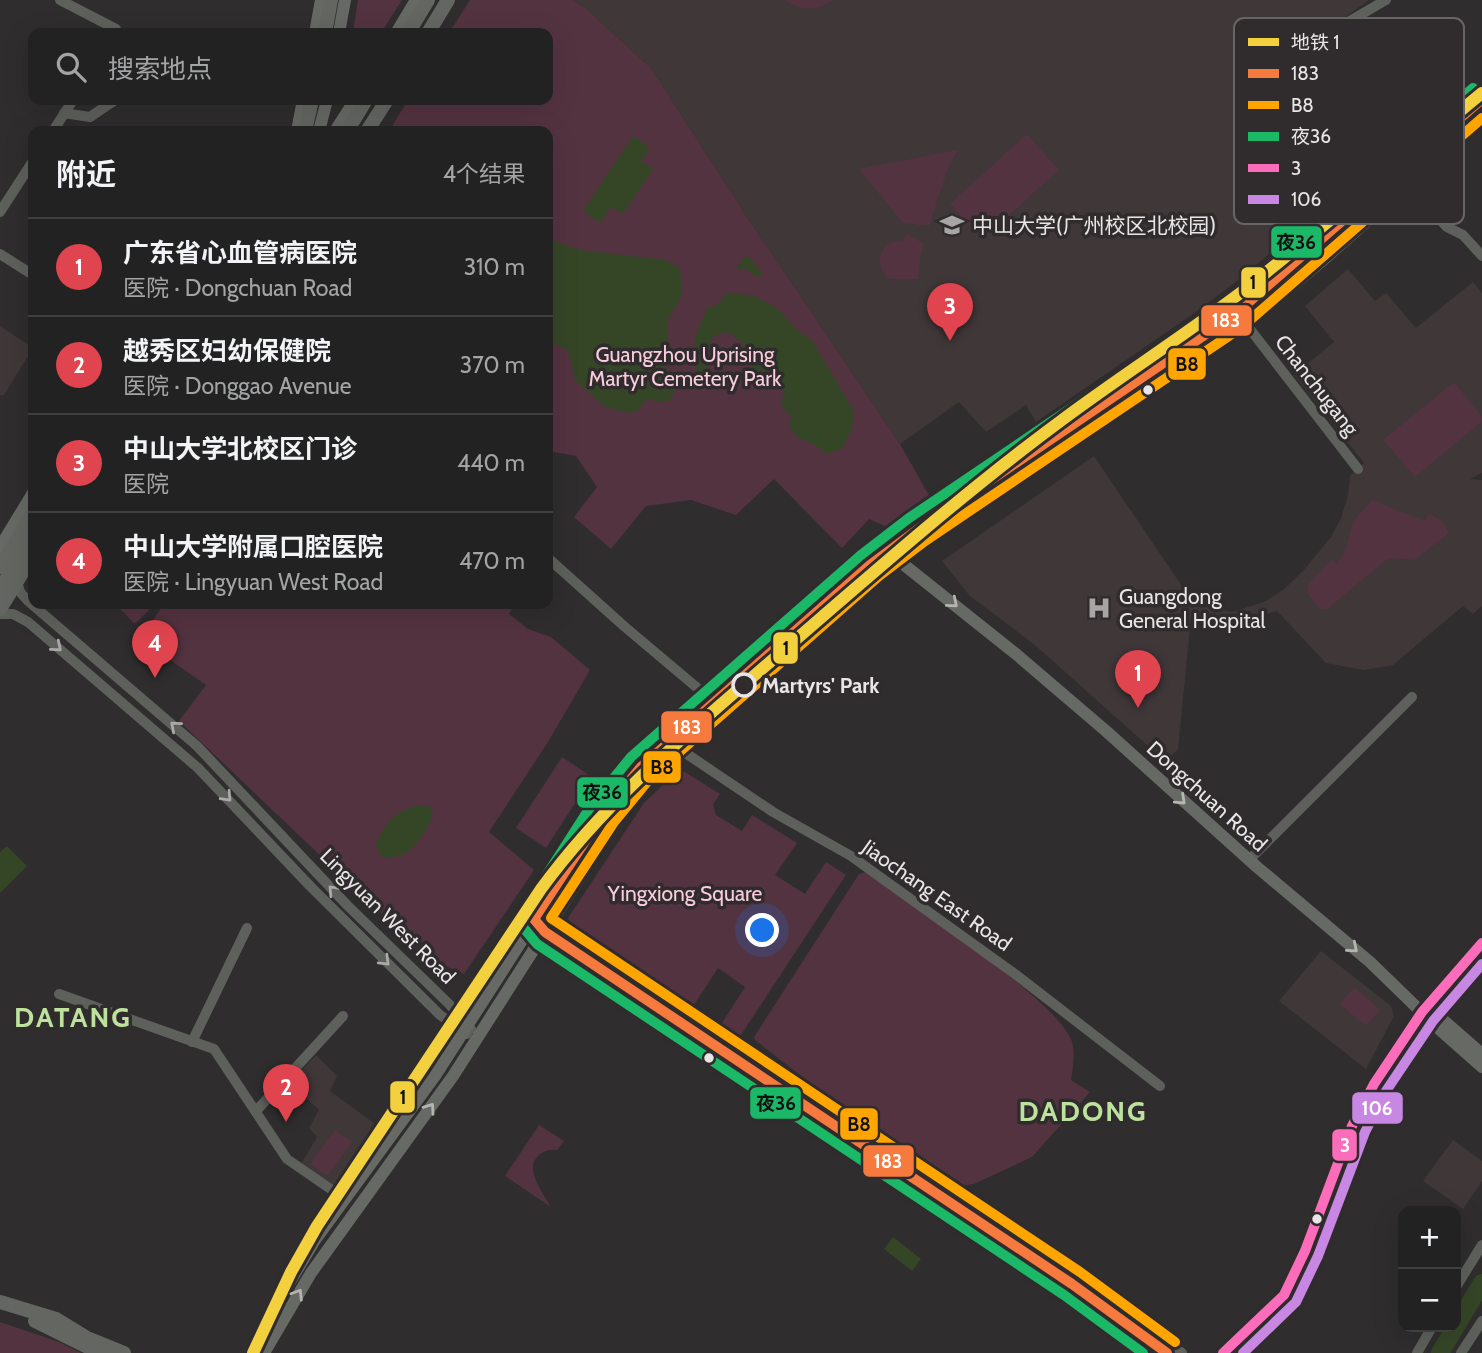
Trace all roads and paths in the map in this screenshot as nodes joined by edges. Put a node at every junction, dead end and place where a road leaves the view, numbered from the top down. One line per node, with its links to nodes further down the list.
1 (61, 0): 9 (street)
2 (321, 0): 12 (main road)
3 (331, 0): 13 (highway)
4 (345, 0): 14 (main road)
5 (416, 0): 15 (main road)
6 (428, 0): 16 (highway)
7 (448, 0): 17 (highway)
8 (1386, 0): 10 (street)
9 (76, 4): 11 (street)
10 (1355, 18)
11 (114, 28)
12 (316, 28)
13 (325, 28)
14 (340, 28)
15 (399, 28)
16 (411, 28)
17 (431, 28)
18 (1482, 99): 28 (main road)
19 (70, 105): 27 (street)
20 (107, 105): 27 (street)
21 (302, 105): 31 (main road)
22 (311, 105): 32 (highway)
23 (326, 105): 33 (main road)
24 (352, 105): 34 (main road)
25 (363, 105): 35 (highway)
26 (384, 105): 36 (highway)
27 (64, 113): 30 (street)
28 (1464, 115)
29 (1482, 119): 37 (main road)
30 (55, 126)
31 (299, 126)
32 (306, 126)
33 (320, 126)
34 (338, 126)
35 (350, 126)
36 (370, 126)
37 (1464, 135)
38 (28, 169): 39 (street)
39 (0, 212)
40 (1340, 224): 47 (main road)
41 (1363, 224): 46 (main road)
42 (1444, 224): 44 (street)
43 (0, 254): 45 (street)
44 (1482, 256)
45 (28, 272)
46 (1246, 324): 48 (main road); 49 (street, Chanchugang)
47 (1206, 335): 48 (street); 54 (main road)
48 (1216, 346): 55 (main road)
49 (1358, 469)
50 (28, 502): 53 (main road)
51 (28, 522): 58 (highway)
52 (28, 544): 60 (highway)
53 (0, 547)
54 (887, 551): 55 (main road, Dongchuan Road); 67 (main road)
55 (899, 561): 69 (main road); 71 (main road, Dongchuan Road, one-way to 71)
56 (553, 562): 67 (street)
57 (28, 563): 59 (highway)
58 (0, 567)
59 (17, 581): 61 (street, Lingyuan West Road); 64 (highway)
60 (0, 589)
61 (28, 600)
62 (28, 609): 65 (street)
63 (37, 609): 68 (street, Lingyuan West Road, one-way to 63)
64 (0, 611): 65 (street, Lingyuan West Road)
65 (25, 620): 70 (street, Lingyuan West Road, one-way to 70)
66 (1412, 697): 71 (street)
67 (714, 702): 72 (main road)
68 (197, 746): 70 (street); 79 (street, Lingyuan West Road, one-way to 68)
69 (681, 750): 74 (main road); 84 (street, Jiaochang East Road)
70 (194, 764): 79 (street, Lingyuan West Road, one-way to 79)
71 (1249, 860): 77 (main road, Dongchuan Road, one-way to 77)
72 (534, 919): 74 (street); 79 (main road)
73 (247, 928): 81 (street)
74 (548, 928): 80 (main road); 96 (street); 97 (street)
75 (1482, 943): 77 (street)
76 (59, 994): 81 (street)
77 (1425, 1009): 82 (main road, Dongchuan Road); 83 (main road, Dongchuan Road); 98 (street)
78 (342, 1016): 85 (street)
79 (465, 1028): 80 (street, Lingyuan West Road); 86 (main road)
80 (478, 1038): 93 (main road, one-way to 80)
81 (192, 1042): 85 (street)
82 (1482, 1054)
83 (1482, 1067)
84 (1160, 1086)
85 (256, 1111): 86 (street)
86 (345, 1199): 93 (main road)
87 (1482, 1245): 88 (street)
88 (1461, 1279)
89 (0, 1302): 95 (highway)
90 (0, 1311): 94 (highway)
91 (1482, 1321): 100 (street)
92 (1429, 1332): 99 (street)
93 (256, 1351)
94 (100, 1353)
95 (124, 1353)
96 (1167, 1353)
97 (1182, 1353)
98 (1223, 1353)
99 (1417, 1353)
100 (1461, 1353)

